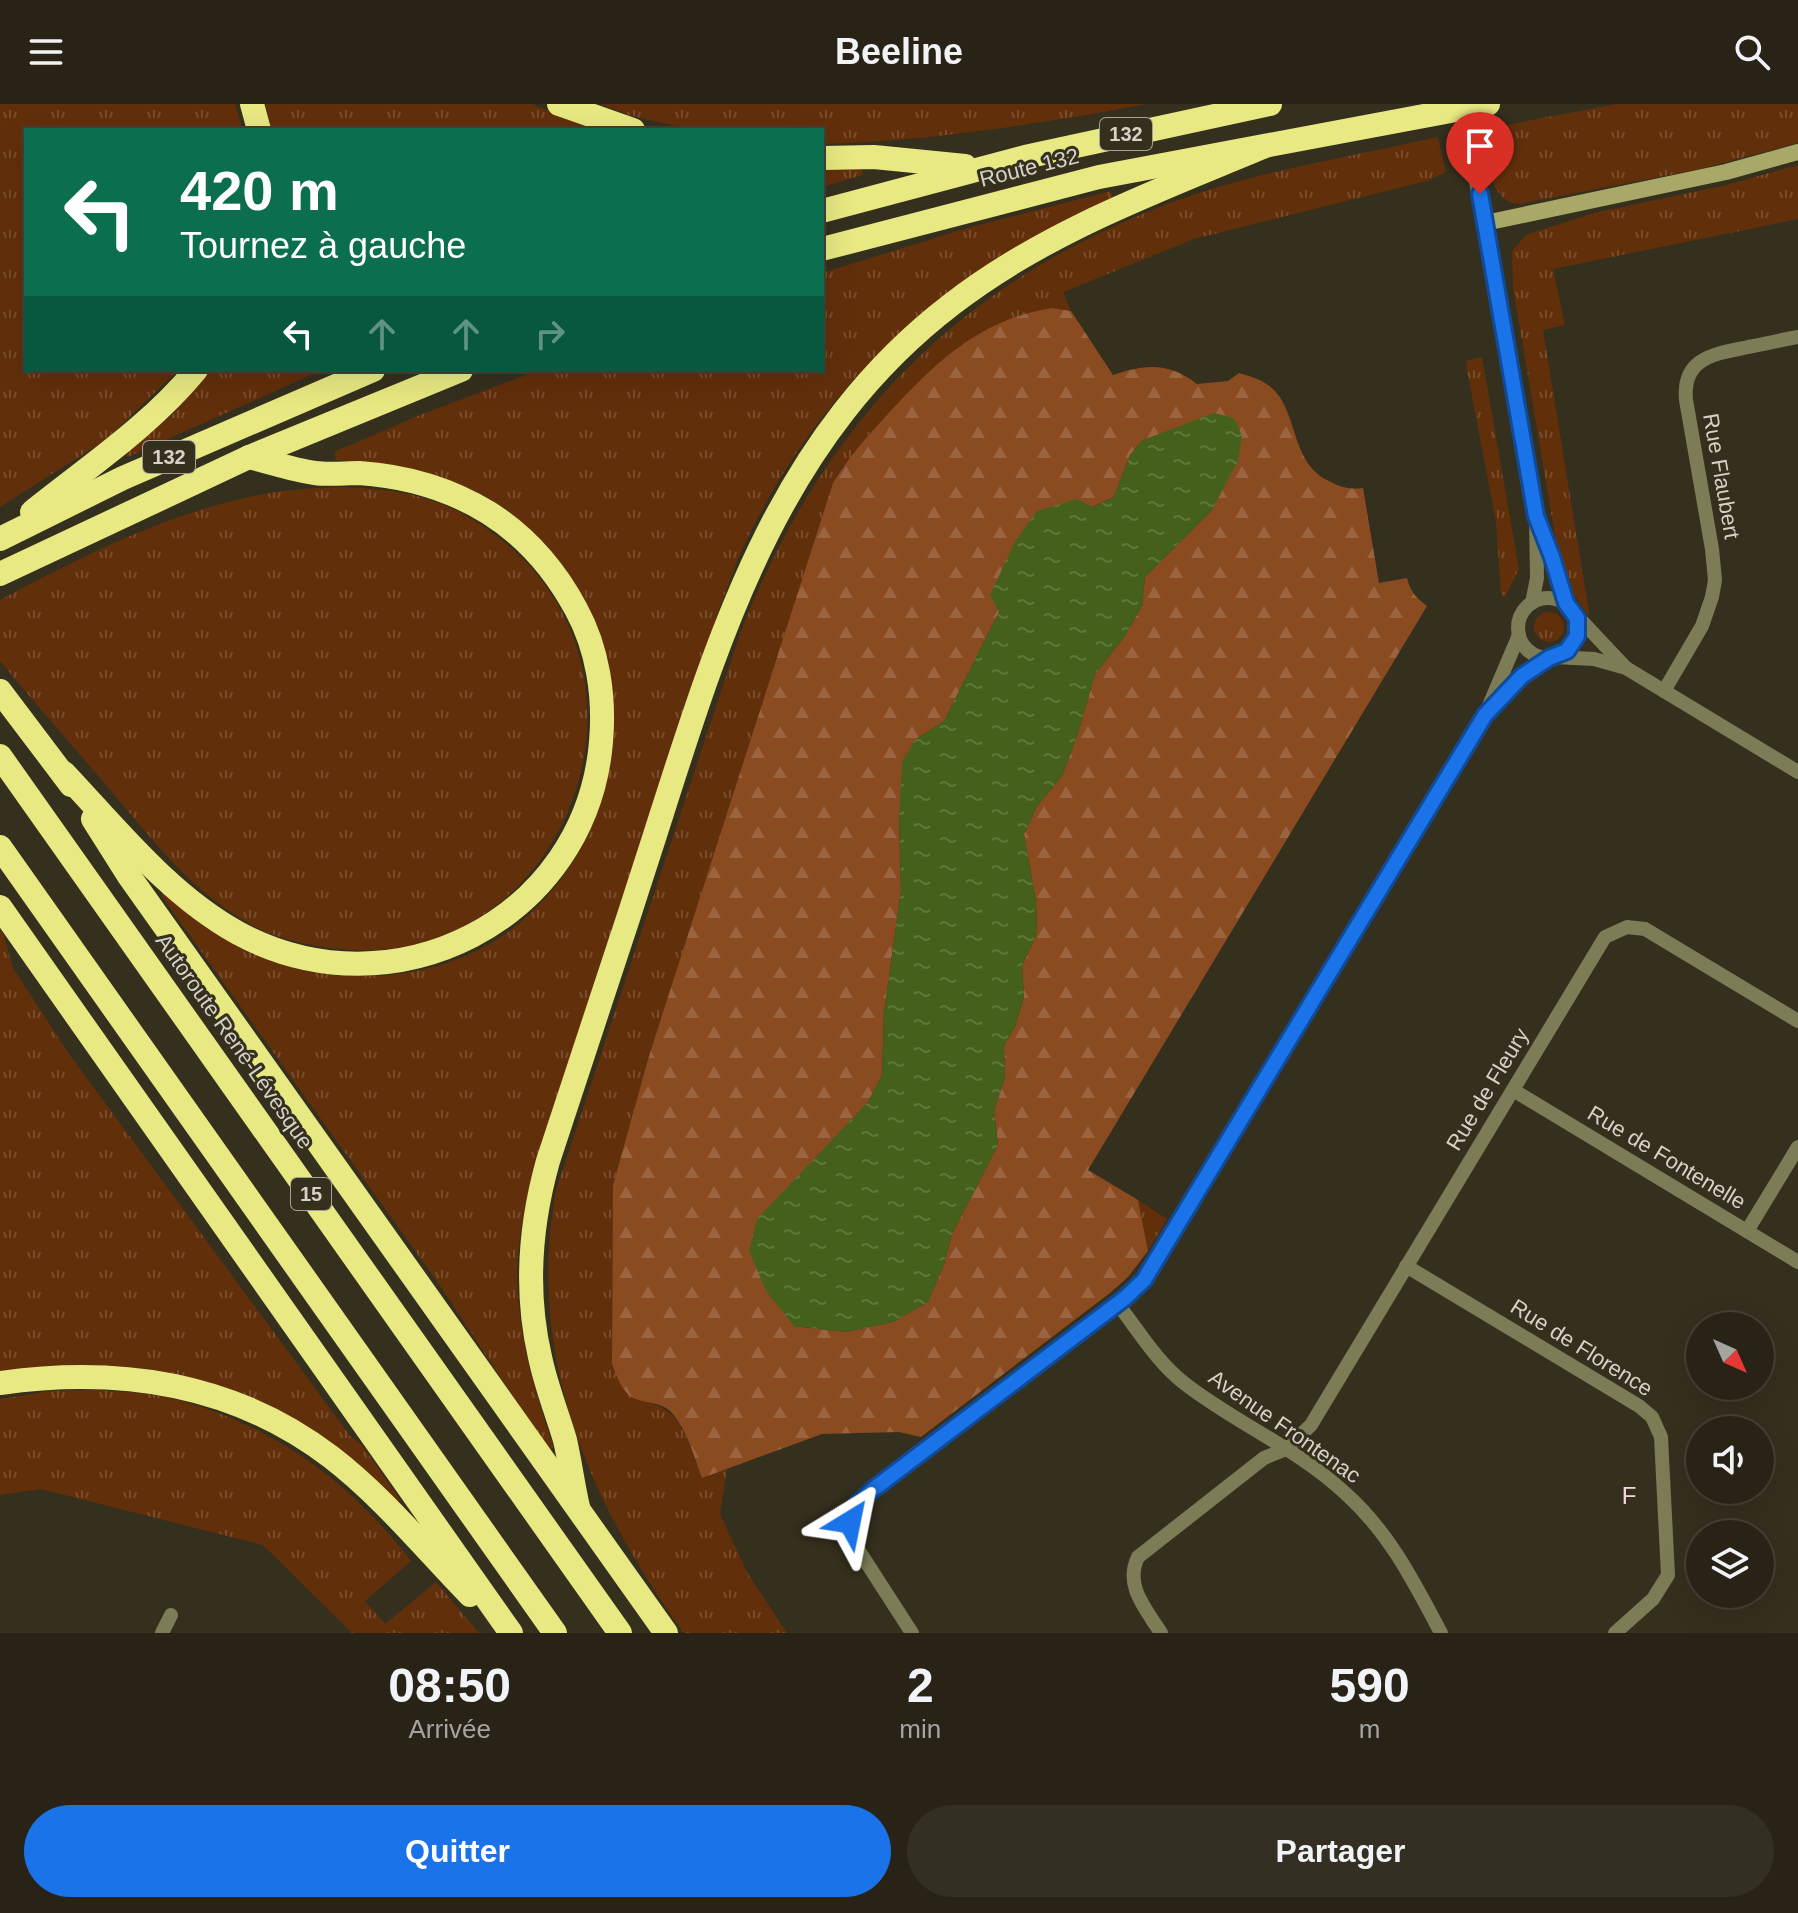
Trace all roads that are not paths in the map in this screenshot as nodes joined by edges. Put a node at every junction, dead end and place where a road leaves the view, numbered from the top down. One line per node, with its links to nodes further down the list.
1 (252, 104): 6 (highway)
2 (559, 104): 7 (highway)
3 (1270, 104): 11 (highway, Route 132 / 132)
4 (1462, 104): 13 (street)
5 (1488, 104): 8 (highway, Route 132 / 132)
6 (258, 128)
7 (627, 128)
8 (1263, 147): 14 (highway, Route 132 / 132); 45 (highway)
9 (1798, 152): 13 (street)
10 (824, 158): 11 (highway)
11 (983, 168): 12 (highway, Route 132 / 132)
12 (824, 210)
13 (1485, 223): 20 (street)
14 (824, 248)
15 (1798, 337): 29 (street, Rue Flaubert)
16 (194, 372): 21 (highway)
17 (368, 372): 21 (highway, 132)
18 (456, 372): 19 (highway)
19 (249, 457): 22 (highway); 33 (highway)
20 (1536, 516): 23 (street); 24 (street)
21 (0, 538)
22 (0, 574)
23 (1532, 603): 24 (street); 25 (street)
24 (1570, 608): 26 (street); 27 (street)
25 (1519, 635): 26 (street); 30 (street)
26 (1552, 658): 27 (street); 30 (street)
27 (1626, 668): 29 (street)
28 (0, 691): 33 (highway)
29 (1664, 691): 32 (street)
30 (1485, 715): 42 (street)
31 (0, 756): 50 (highway, Autoroute René-Lévesque / 15)
32 (1798, 772)
33 (64, 773): 45 (highway)
34 (0, 847): 49 (highway, 15)
35 (0, 907): 48 (highway)
36 (1798, 1021): 37 (street, Rue de Fleury)
37 (1513, 1090): 39 (street, Rue de Fontenelle); 41 (street, Rue de Fleury)
38 (1798, 1147): 39 (street)
39 (1747, 1231): 40 (street, Rue de Fontenelle)
40 (1798, 1262)
41 (1406, 1266): 44 (street, Rue de Fleury); 55 (street, Rue de Florence)
42 (1117, 1303): 44 (street, Avenue Frontenac); 52 (street)
43 (0, 1383): 48 (highway)
44 (1286, 1449): 53 (street, Rue de Fleury); 54 (street, Avenue Frontenac)
45 (578, 1507): 51 (highway)
46 (171, 1615): 47 (street)
47 (162, 1633)
48 (509, 1633)
49 (555, 1633)
50 (620, 1633)
51 (666, 1633)
52 (912, 1633)
53 (1161, 1633)
54 (1441, 1633)
55 (1615, 1633)

